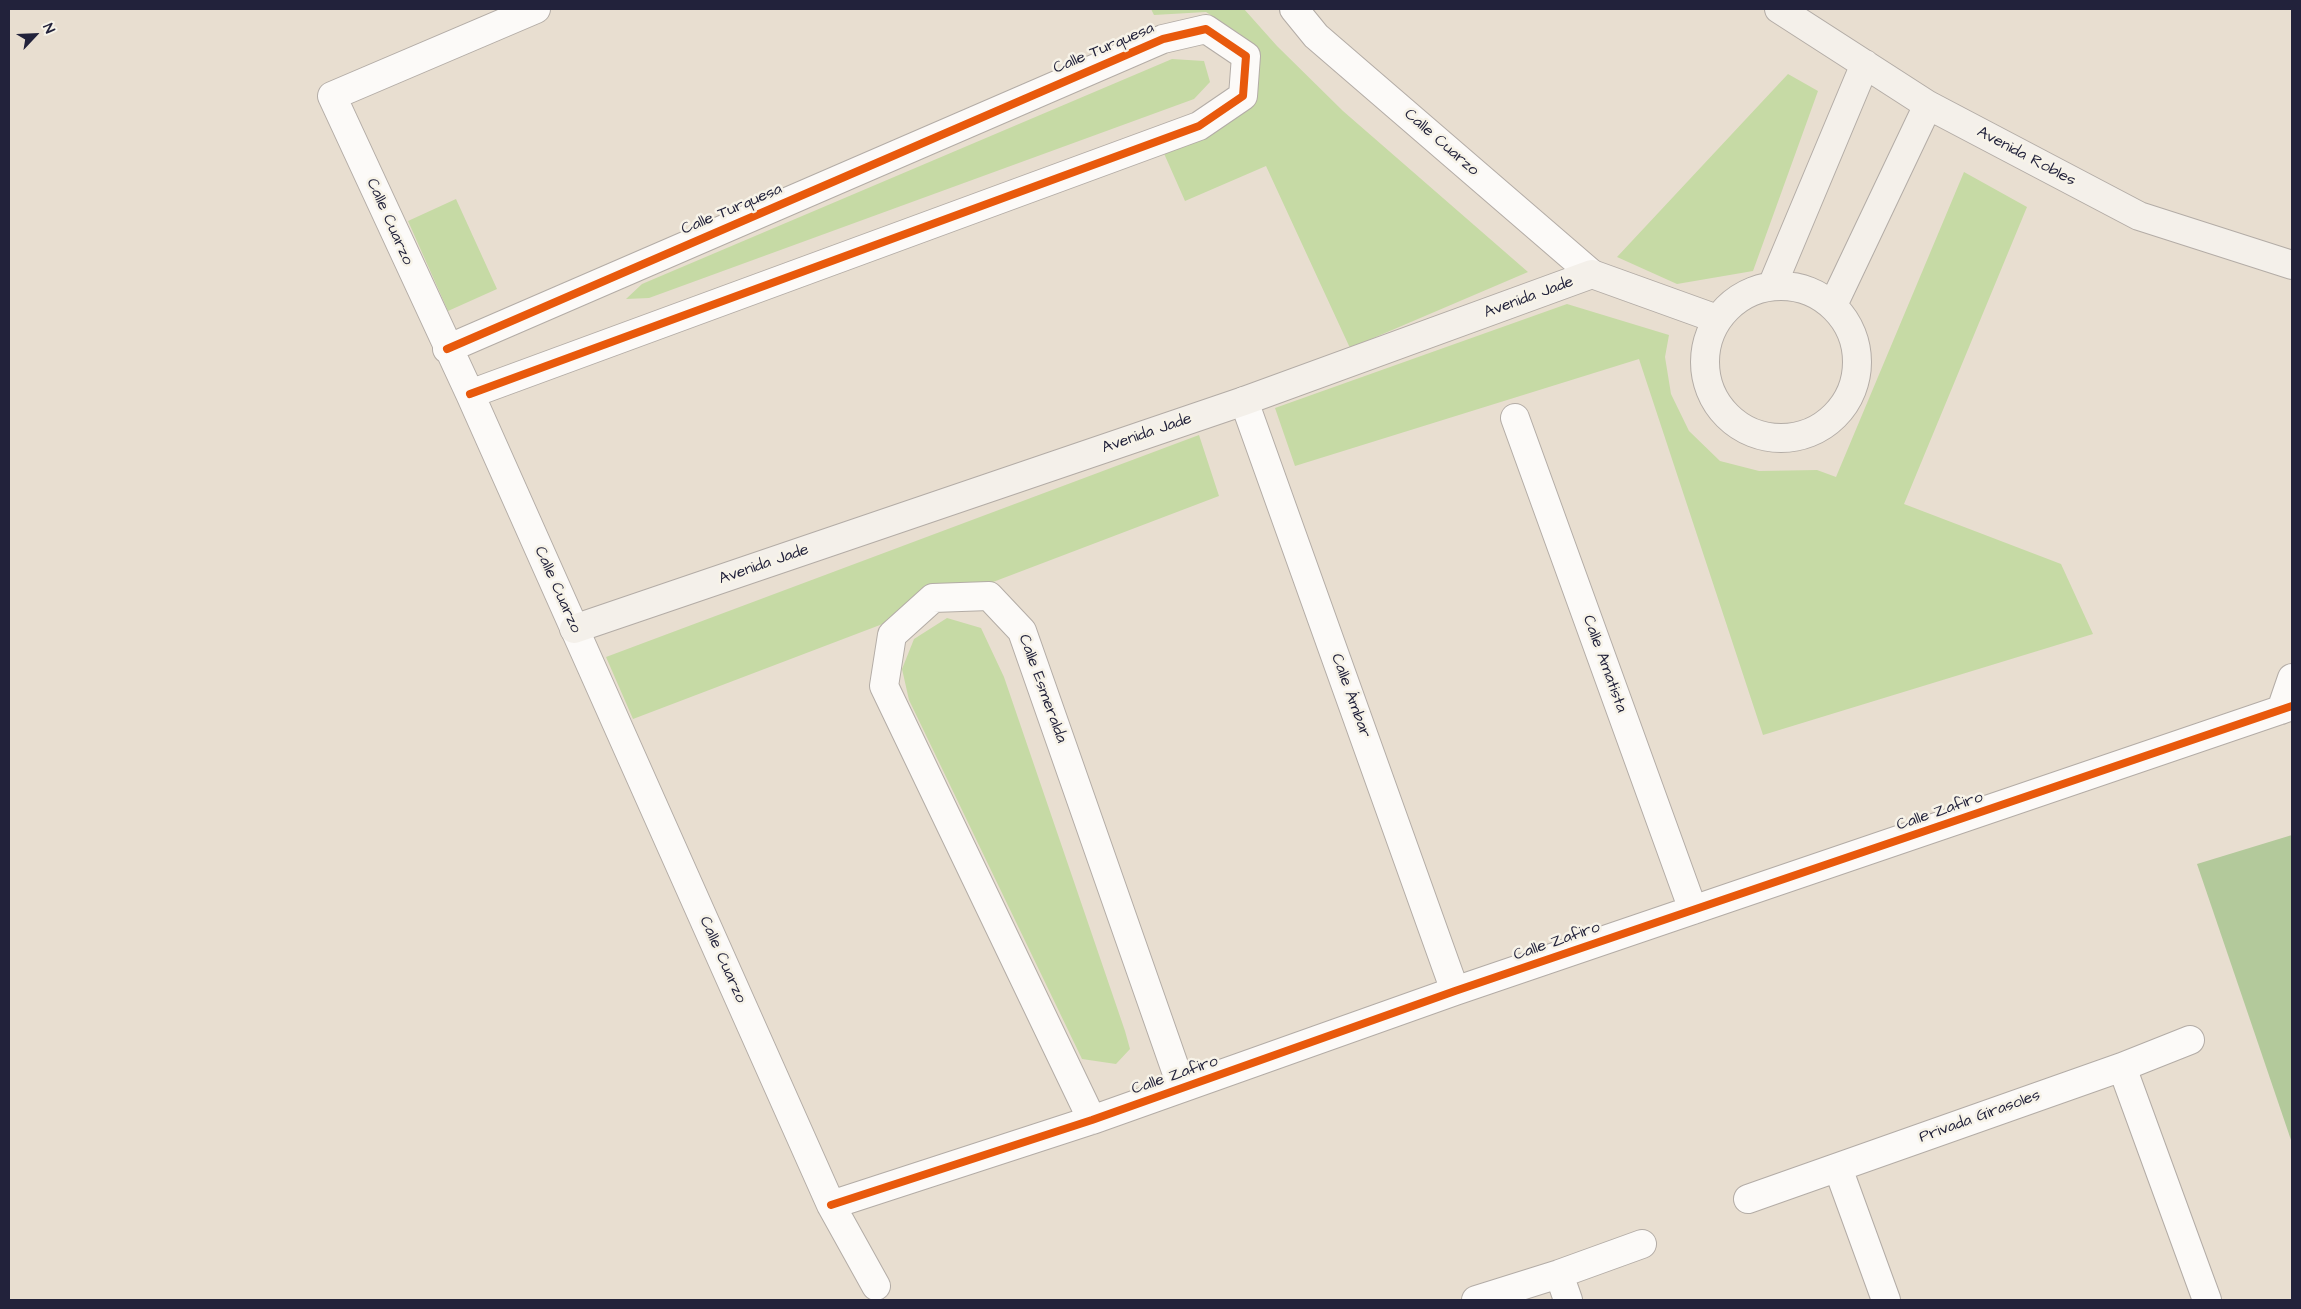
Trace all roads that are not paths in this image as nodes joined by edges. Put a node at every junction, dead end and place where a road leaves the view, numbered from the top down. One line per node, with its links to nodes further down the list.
1 (536, 9): 11 (street, Calle Cuarzo)
2 (1294, 9): 7 (street, Calle Cuarzo)
3 (1779, 9): 4 (street, Avenida Robles)
4 (1865, 64): 5 (street, Avenida Robles); 8 (street)
5 (1928, 105): 6 (street, Avenida Robles); 9 (street)
6 (2292, 265)
7 (1592, 274): 10 (street, Avenida Jade); 13 (street, Avenida Jade)
8 (1772, 286): 9 (street); 10 (street)
9 (1833, 305): 10 (street)
10 (1717, 319)
11 (447, 349): 12 (street, Calle Cuarzo); 12 (street, Calle Turquesa)
12 (470, 394): 15 (street, Calle Cuarzo)
13 (1244, 401): 15 (street, Avenida Jade); 19 (street, Calle Ámbar)
14 (1515, 418): 18 (street, Calle Amatista)
15 (574, 629): 26 (street, Calle Cuarzo)
16 (2292, 678): 17 (street)
17 (2287, 708): 18 (street, Calle Zafiro)
18 (1693, 910): 19 (street, Calle Zafiro)
19 (1455, 991): 22 (street, Calle Zafiro)
20 (2190, 1040): 21 (street, Privada Girasoles)
21 (2122, 1067): 24 (street, Privada Girasoles); 33 (street)
22 (1182, 1088): 23 (street, Calle Zafiro); 23 (street, Calle Esmeralda)
23 (1092, 1120): 26 (street, Calle Zafiro)
24 (1838, 1168): 25 (street, Privada Girasoles); 32 (street)
25 (1748, 1199)
26 (831, 1205): 29 (street, Calle Cuarzo)
27 (1642, 1244): 28 (street)
28 (1559, 1274): 30 (street); 31 (street)
29 (876, 1286)
30 (1476, 1300)
31 (1568, 1300)
32 (1886, 1300)
33 (2207, 1300)

